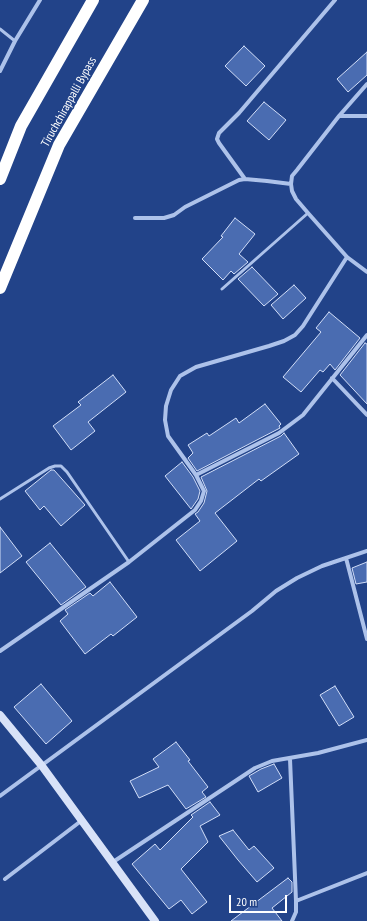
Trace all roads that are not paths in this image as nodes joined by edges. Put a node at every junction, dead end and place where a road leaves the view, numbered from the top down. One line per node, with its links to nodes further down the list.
1 (40, 0): 6 (street)
2 (93, 0): 11 (highway)
3 (143, 0): 18 (highway, Tiruchchirappalli Bypass)
4 (335, 0): 12 (street)
5 (0, 29): 6 (lane)
6 (15, 41): 7 (street)
7 (0, 71)
8 (367, 84): 9 (street)
9 (339, 116): 10 (street); 13 (street)
10 (367, 116)
11 (0, 179)
12 (244, 179): 13 (street); 15 (street)
13 (291, 184): 14 (street)
14 (308, 213): 16 (street); 19 (lane)
15 (135, 218)
16 (347, 256): 17 (street); 23 (street)
17 (367, 272)
18 (0, 288)
19 (222, 289)
20 (367, 335): 21 (street)
21 (332, 378): 22 (street); 23 (street)
22 (367, 415)
23 (196, 475): 27 (street)
24 (0, 499): 27 (lane)
25 (367, 551): 26 (street)
26 (346, 558): 28 (street); 33 (street)
27 (129, 562): 29 (street)
28 (367, 639)
29 (0, 651)
30 (0, 715): 33 (street)
31 (367, 740): 32 (street)
32 (290, 759): 36 (street); 39 (street)
33 (42, 766): 34 (street); 35 (street)
34 (0, 796)
35 (82, 821): 36 (street); 38 (street)
36 (112, 862): 40 (street)
37 (367, 874): 39 (street)
38 (5, 879)
39 (296, 901): 41 (street)
40 (155, 921)
41 (292, 921)

